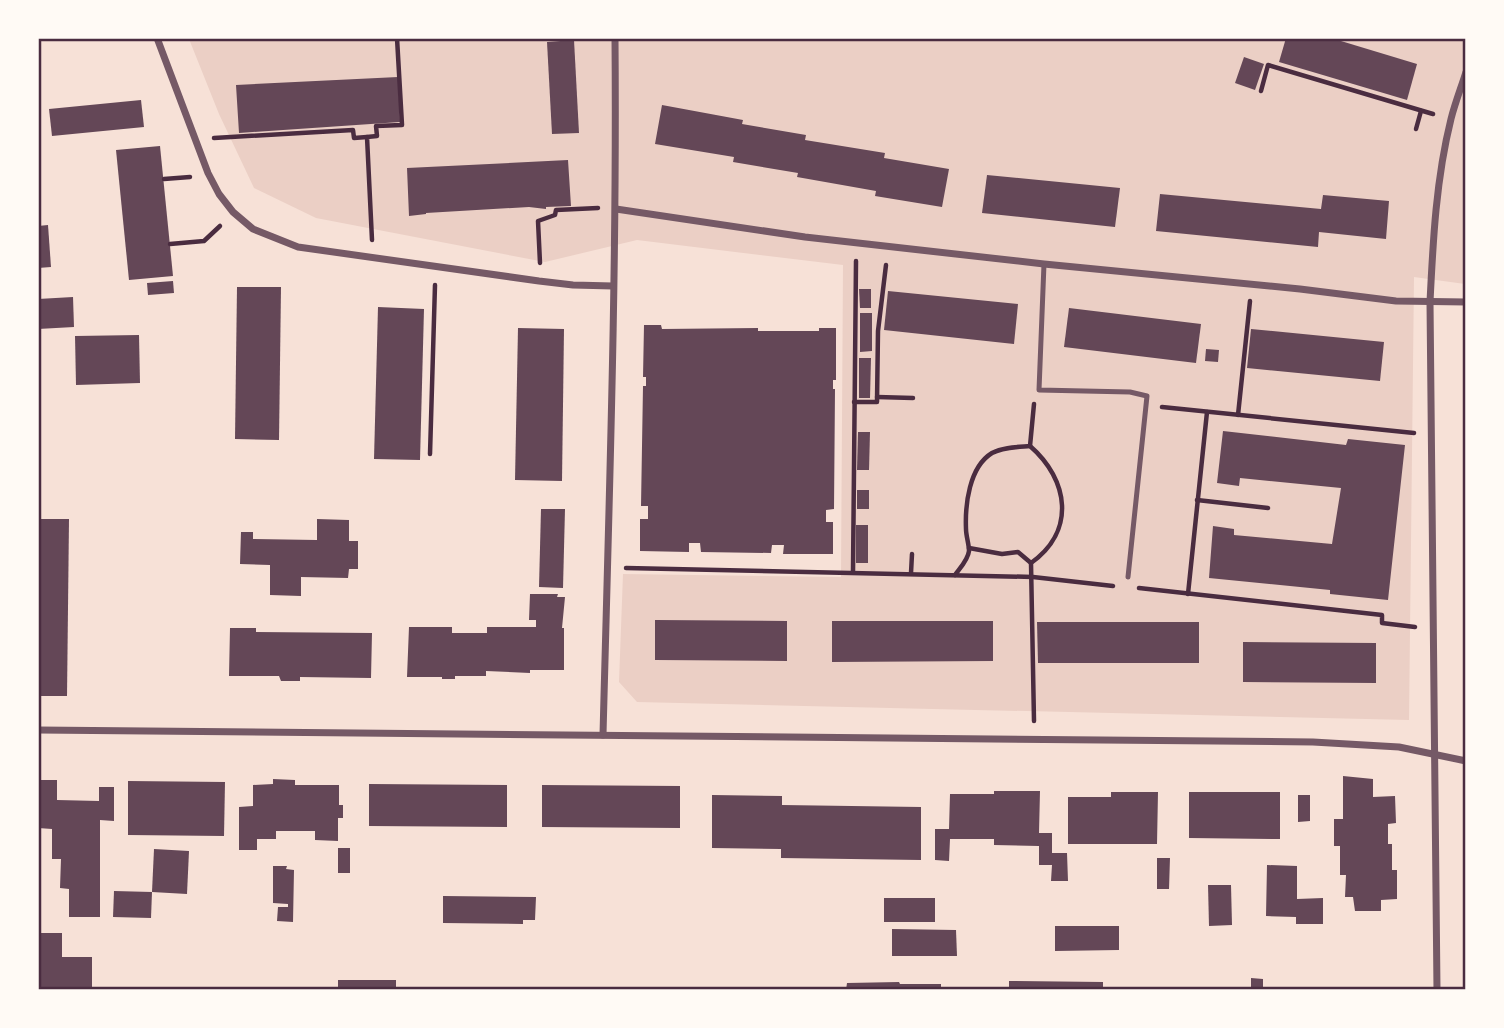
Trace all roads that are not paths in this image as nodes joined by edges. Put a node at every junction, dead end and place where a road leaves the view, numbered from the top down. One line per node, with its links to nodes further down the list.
1 (157, 38): 6 (street)
2 (615, 38): 4 (street)
3 (1465, 72): 7 (street)
4 (616, 209): 5 (street); 6 (street)
5 (1044, 264): 7 (street); 9 (lane)
6 (613, 286): 11 (street)
7 (1430, 302): 8 (street); 12 (street)
8 (1465, 302)
9 (1128, 577)
10 (38, 730): 11 (street)
11 (603, 735): 12 (street)
12 (1436, 756): 13 (street); 14 (street)
13 (1465, 761)
14 (1437, 989)

